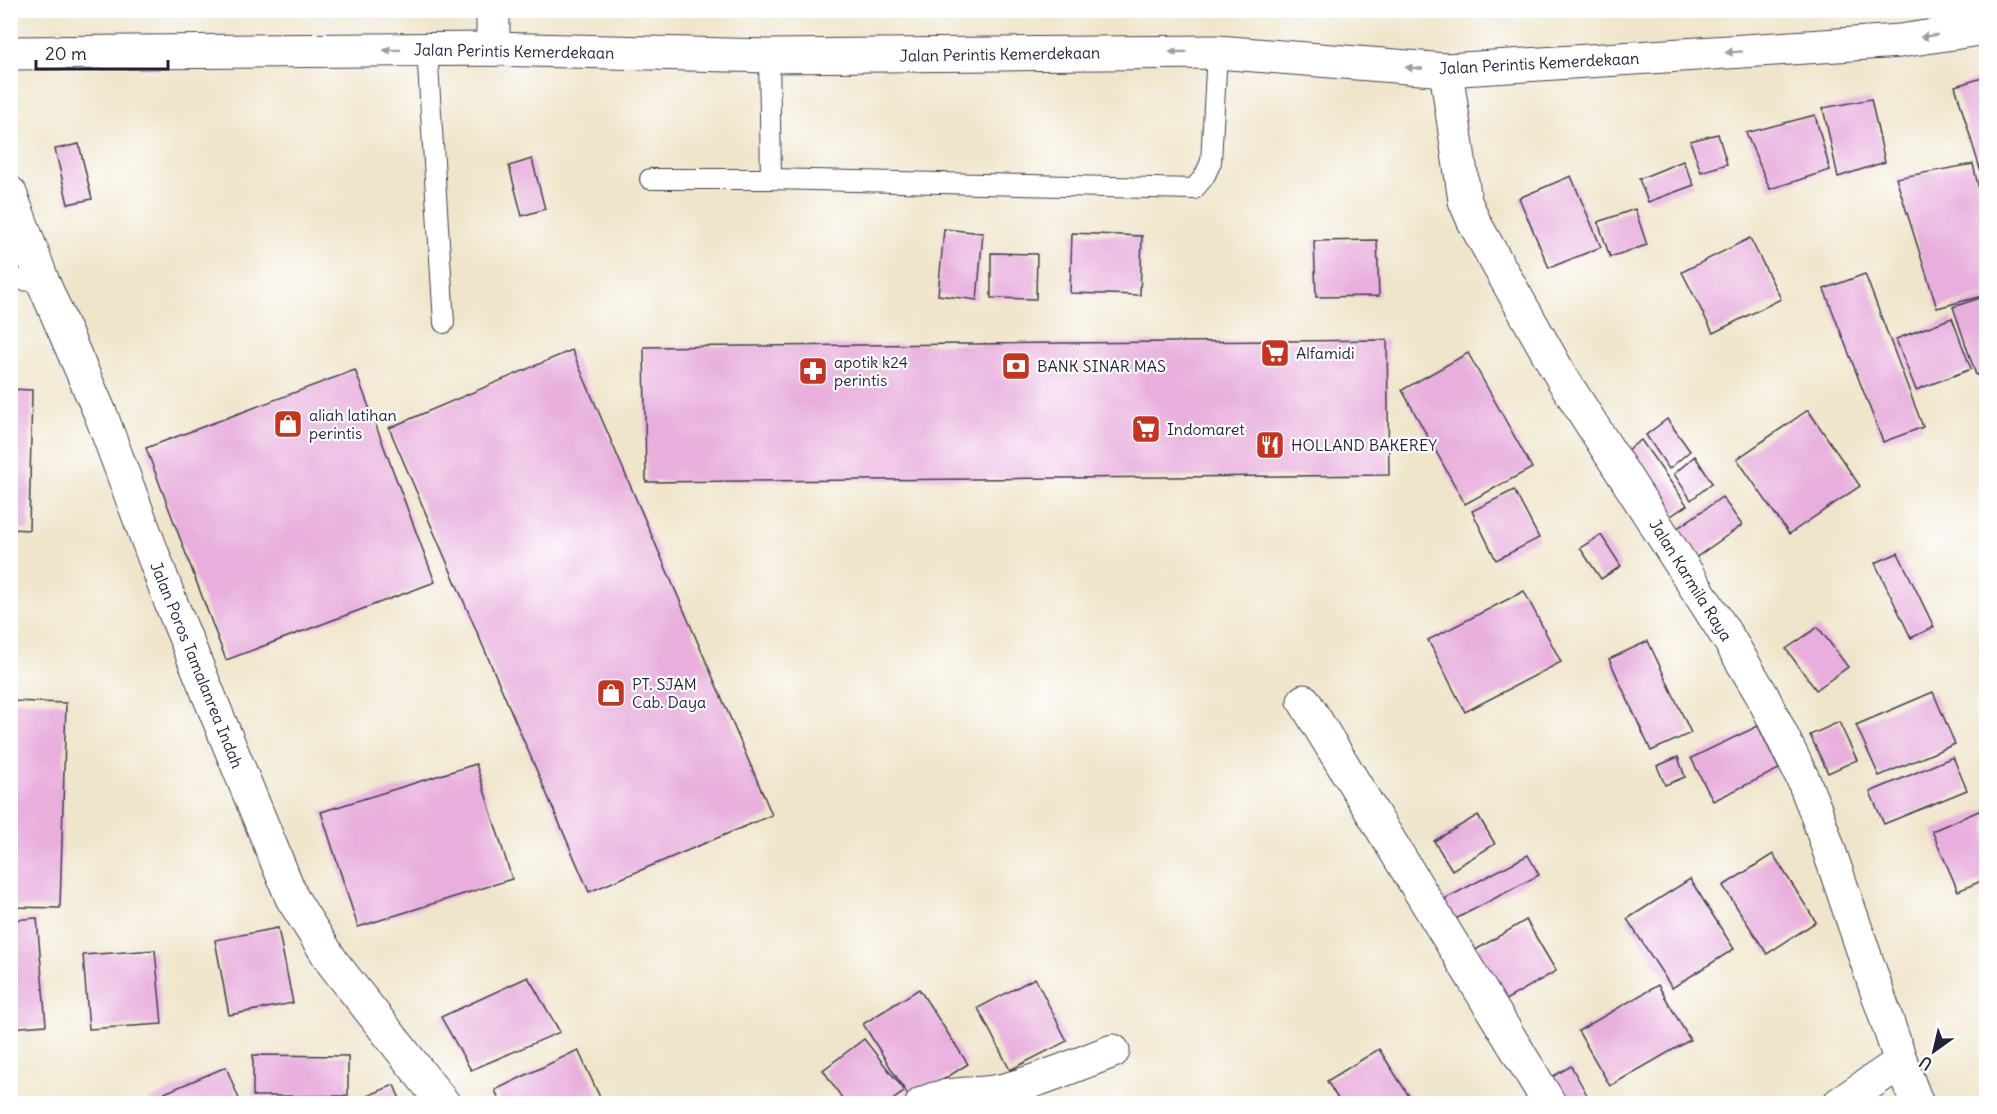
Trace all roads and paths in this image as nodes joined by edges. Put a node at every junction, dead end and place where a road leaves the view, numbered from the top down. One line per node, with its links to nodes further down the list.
1 (493, 10): 4 (main road)
2 (1986, 28): 8 (main road, Jalan Perintis Kemerdekaan, one-way to 8)
3 (427, 49): 4 (main road, Jalan Perintis Kemerdekaan); 6 (main road, Jalan Perintis Kemerdekaan, one-way to 6); 14 (lane)
4 (493, 49): 7 (main road, Jalan Perintis Kemerdekaan)
5 (1217, 52): 7 (main road, Jalan Perintis Kemerdekaan, one-way to 7); 8 (main road, Jalan Perintis Kemerdekaan, one-way to 5); 10 (lane)
6 (10, 53)
7 (769, 56): 10 (lane)
8 (1446, 70): 17 (main road, Jalan Karmila Raya)
9 (650, 179): 10 (lane)
10 (771, 179)
11 (10, 194): 13 (main road, Jalan Poros Tamalanrea Indah)
12 (10, 279): 13 (lane)
13 (43, 282): 18 (main road, Jalan Poros Tamalanrea Indah)
14 (444, 323)
15 (1304, 701): 20 (main road)
16 (1113, 1051): 19 (main road)
17 (1901, 1062): 21 (main road); 22 (main road, Jalan Karmila Raya)
18 (444, 1104)
19 (922, 1104)
20 (1550, 1104)
21 (1839, 1104)
22 (1917, 1104)

